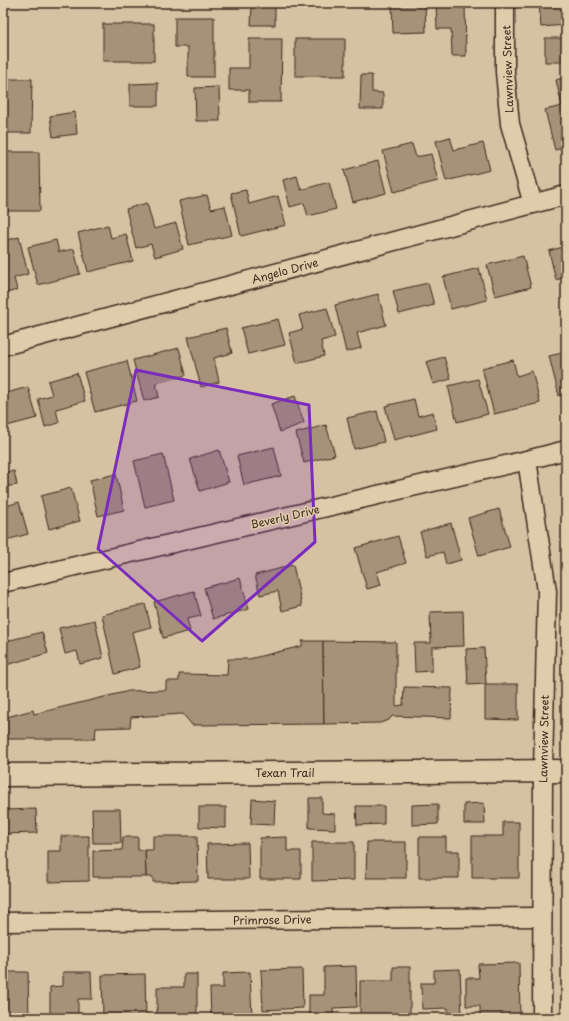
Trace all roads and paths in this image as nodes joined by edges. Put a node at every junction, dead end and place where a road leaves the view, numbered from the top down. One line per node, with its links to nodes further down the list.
1 (505, 3): 3 (street, Lawnview Street)
2 (566, 195): 3 (street, Angelo Drive)
3 (533, 204): 4 (street, Angelo Drive)
4 (3, 346)
5 (566, 450): 6 (street, Beverly Drive)
6 (528, 460): 7 (street, Beverly Drive); 8 (street, Lawnview Street)
7 (3, 583)
8 (543, 771): 9 (street, Texan Trail); 10 (street, Texan Trail); 11 (street, Lawnview Street)
9 (566, 771)
10 (3, 775)
11 (542, 917): 12 (street, Primrose Drive); 13 (street, Lawnview Street)
12 (3, 922)
13 (542, 1018)

